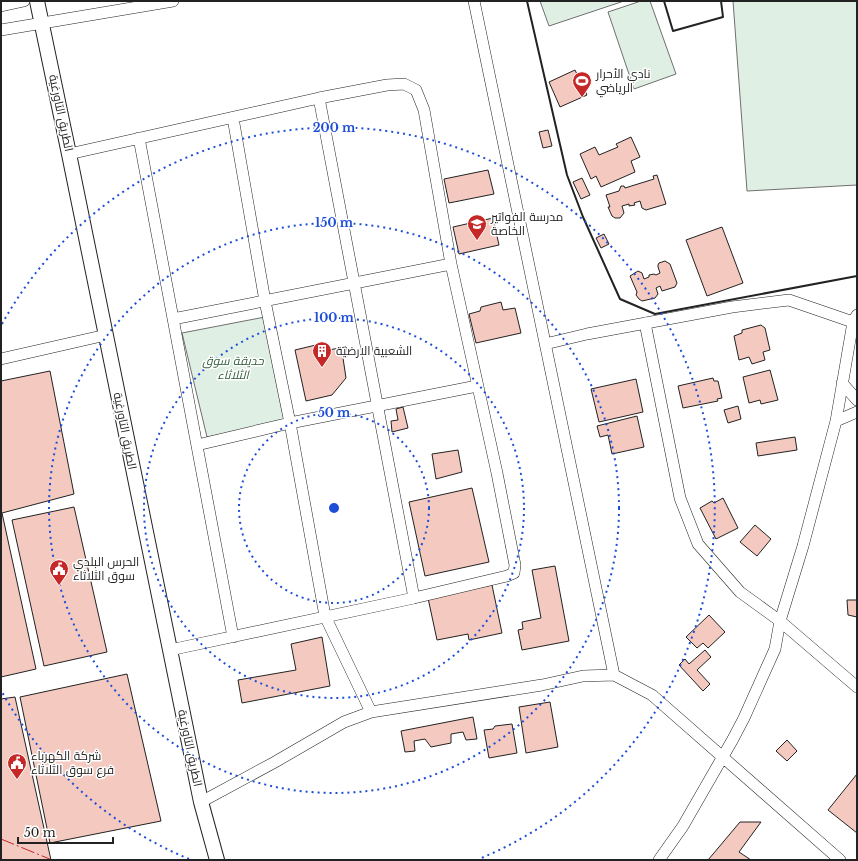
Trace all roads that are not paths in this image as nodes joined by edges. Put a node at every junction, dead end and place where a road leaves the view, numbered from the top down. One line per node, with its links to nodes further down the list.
1 (24, 1): 5 (street)
2 (37, 1): 6 (street, الطريق التاورغية)
3 (173, 1): 6 (street)
4 (474, 1): 19 (street)
5 (1, 6)
6 (42, 23): 7 (street); 11 (street, الطريق التاورغية)
7 (1, 30)
8 (319, 98): 9 (street); 12 (street); 13 (street)
9 (233, 118): 10 (street); 14 (street)
10 (139, 138): 11 (street); 15 (street)
11 (69, 154): 18 (street, الطريق التاورغية)
12 (451, 264): 13 (street); 22 (street)
13 (354, 283): 14 (street); 24 (street)
14 (265, 301): 15 (street); 27 (street)
15 (173, 319): 28 (street)
16 (856, 321): 17 (street); 21 (street)
17 (645, 323): 19 (street); 31 (street)
18 (106, 335): 20 (street); 33 (street, الطريق التاورغية)
19 (545, 344): 34 (street)
20 (1, 359)
21 (842, 383): 23 (street); 26 (street)
22 (477, 386): 24 (street); 29 (street)
23 (857, 400)
24 (377, 407): 27 (street); 29 (street)
25 (857, 412): 26 (street)
26 (836, 421): 31 (street)
27 (290, 423): 28 (street); 30 (street)
28 (197, 445): 32 (street)
29 (414, 598): 30 (street)
30 (325, 616): 32 (street); 36 (street)
31 (780, 622): 35 (street); 37 (street)
32 (233, 637): 33 (street)
33 (170, 650): 38 (street, الطريق التاورغية)
34 (614, 675): 36 (street); 37 (street)
35 (857, 687)
36 (371, 712): 38 (street)
37 (721, 757): 40 (street); 41 (street)
38 (201, 802): 39 (street, الطريق التاورغية)
39 (217, 860)
40 (659, 860)
41 (840, 860)

